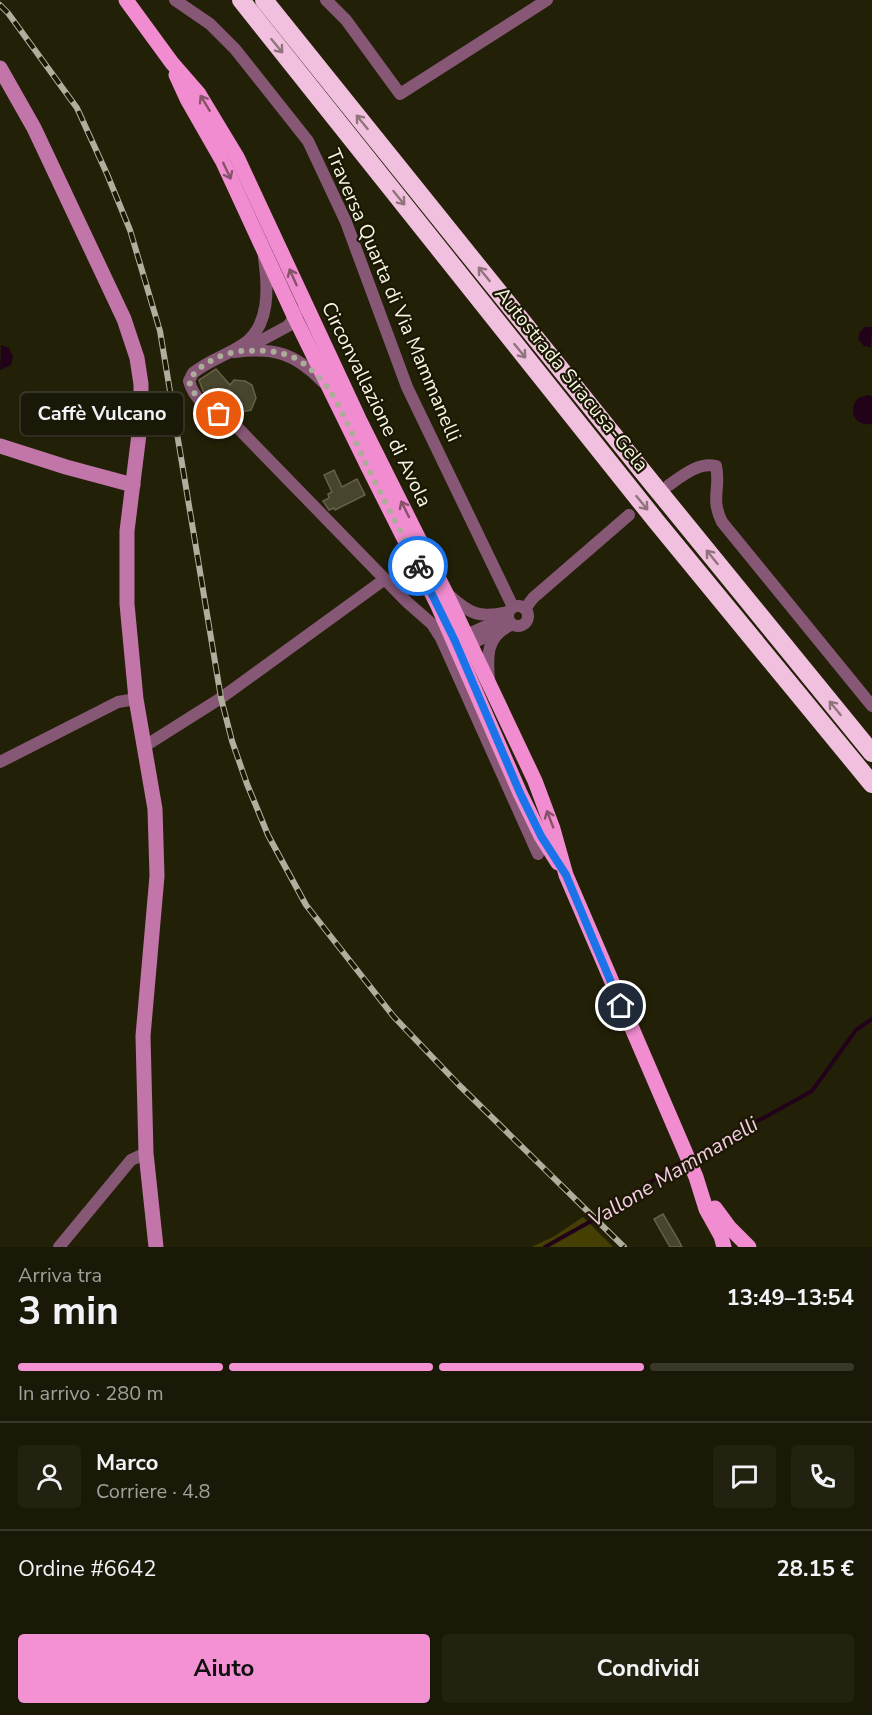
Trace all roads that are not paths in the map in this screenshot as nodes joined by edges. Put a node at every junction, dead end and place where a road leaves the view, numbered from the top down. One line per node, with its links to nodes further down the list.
1 (126, 0): 7 (main road, Circonvallazione di Avola)
2 (176, 0): 21 (street, Traversa Quarta di Via Mammanelli)
3 (241, 0): 30 (highway, Autostrada Siracusa-Gela, one-way to 30)
4 (264, 0): 28 (highway, Autostrada Siracusa-Gela, one-way to 4)
5 (326, 0): 6 (street)
6 (547, 0)
7 (172, 63): 9 (main road, Circonvallazione di Avola, one-way to 9); 10 (main road, Circonvallazione di Avola, one-way to 7)
8 (0, 68): 17 (main road)
9 (262, 245): 11 (main road, Circonvallazione di Avola); 13 (street)
10 (303, 300): 11 (street); 12 (main road, Circonvallazione di Avola)
11 (295, 318): 12 (street); 13 (street); 14 (main road, Circonvallazione di Avola)
12 (313, 321): 20 (main road, Circonvallazione di Avola, one-way to 12)
13 (239, 349): 14 (street); 19 (street)
14 (329, 387): 23 (main road, Circonvallazione di Avola)
15 (0, 446): 17 (main road)
16 (669, 485): 26 (street)
17 (134, 486): 25 (main road)
18 (629, 515): 21 (street)
19 (385, 579): 27 (street); 31 (street)
20 (447, 595): 21 (street); 23 (main road, Circonvallazione di Avola)
21 (513, 614): 22 (street); 23 (street)
22 (499, 630): 23 (street); 24 (street)
23 (463, 642): 24 (main road, Circonvallazione di Avola); 32 (main road, Circonvallazione di Avola)
24 (490, 682): 32 (main road, Circonvallazione di Avola, one-way to 24)
25 (136, 699): 27 (main road); 29 (street)
26 (872, 706)
27 (145, 746): 33 (main road)
28 (872, 753)
29 (0, 762)
30 (872, 784)
31 (538, 854)
32 (566, 875): 34 (main road, Circonvallazione di Avola)
33 (146, 1153): 35 (street); 36 (main road)
34 (696, 1177): 37 (main road); 38 (main road)
35 (59, 1247)
36 (156, 1247)
37 (724, 1247)
38 (749, 1247)

